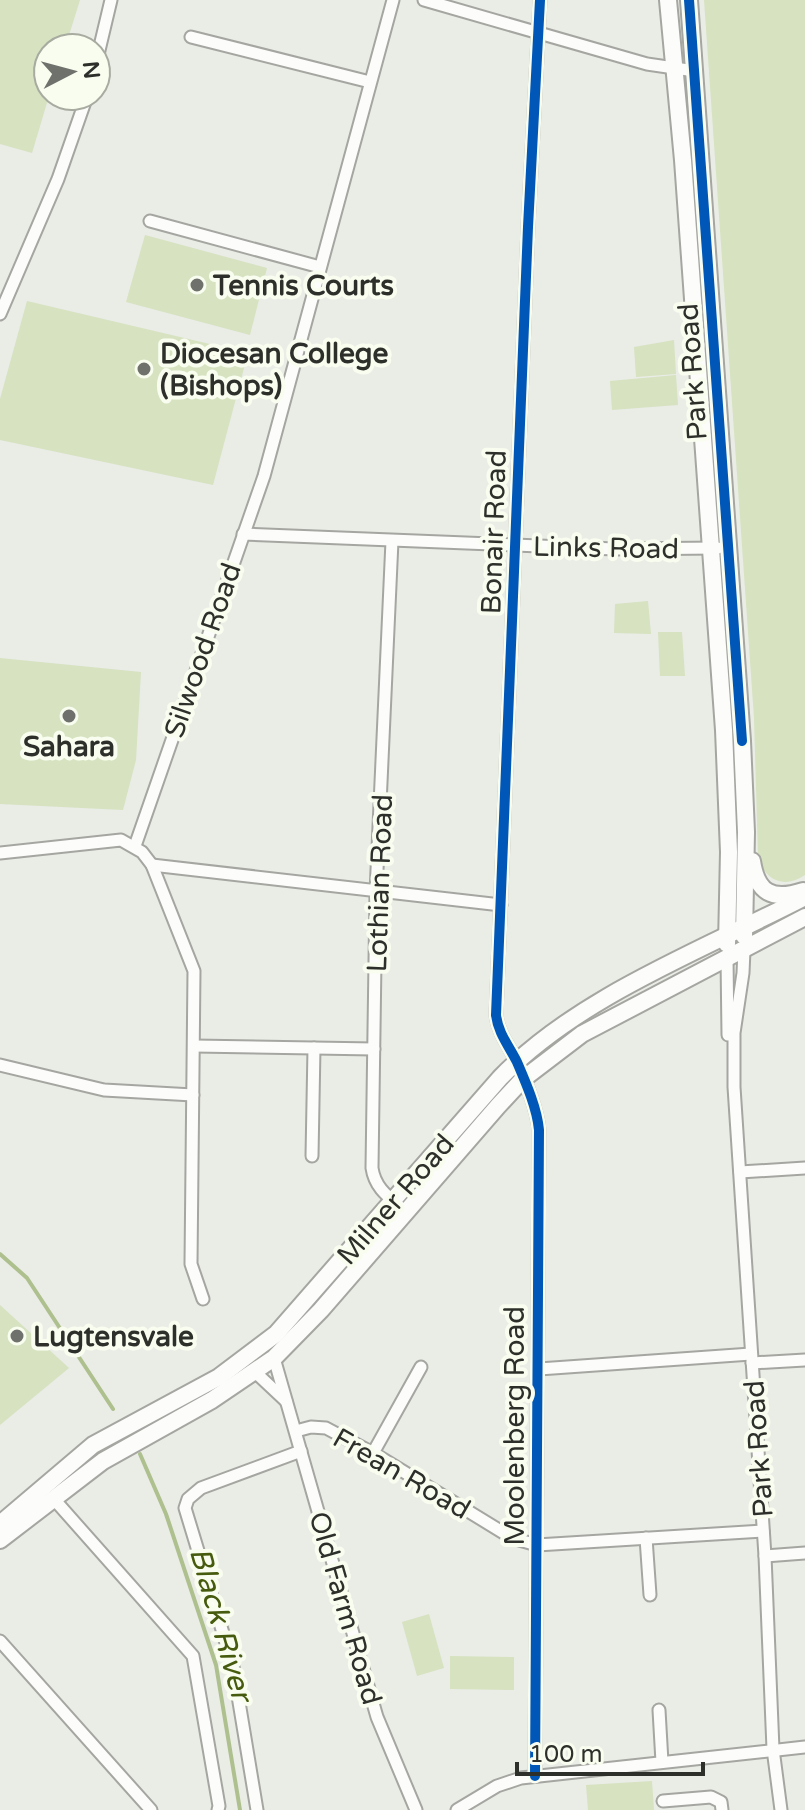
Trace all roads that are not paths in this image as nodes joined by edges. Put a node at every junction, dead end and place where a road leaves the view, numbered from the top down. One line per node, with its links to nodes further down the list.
1 (111, 0): 7 (street)
2 (393, 0): 12 (street, Silwood Road)
3 (424, 0): 8 (street)
4 (540, 0): 8 (street, Bonair Road)
5 (668, 0): 10 (main road, Park Road)
6 (689, 0): 11 (main road, Park Road)
7 (103, 32)
8 (538, 32): 10 (street); 19 (street, Bonair Road)
9 (191, 37): 12 (street)
10 (676, 69): 11 (street); 21 (main road, Park Road)
11 (695, 71): 20 (main road, Park Road)
12 (370, 82): 15 (street, Silwood Road)
13 (81, 112): 16 (street)
14 (150, 221): 15 (street)
15 (320, 267): 17 (street, Silwood Road)
16 (0, 314)
17 (243, 534): 18 (street, Links Road); 23 (street, Silwood Road)
18 (392, 541): 19 (street, Links Road); 27 (street, Lothian Road)
19 (516, 546): 21 (street, Links Road); 29 (street, Bonair Road)
20 (729, 547): 21 (street, Links Road); 22 (main road, Park Road)
21 (711, 548): 32 (main road, Park Road)
22 (746, 832): 26 (main road); 31 (main road, Park Road)
23 (135, 846): 24 (street); 25 (street)
24 (0, 853)
25 (152, 865): 27 (street); 35 (street)
26 (805, 891)
27 (376, 892): 29 (street); 37 (street, Lothian Road)
28 (805, 897): 31 (main road, Milner Road)
29 (501, 905): 38 (street, Bonair Road)
30 (805, 917): 33 (main road, Milner Road)
31 (744, 929): 32 (main road, Milner Road); 33 (main road, Park Road)
32 (727, 937): 34 (main road, Park Road); 38 (main road, Milner Road)
33 (744, 950): 34 (main road, Milner Road); 41 (street, Park Road)
34 (727, 958): 40 (main road, Milner Road); 41 (street, Park Road)
35 (194, 1046): 36 (street); 42 (street)
36 (314, 1048): 37 (street); 43 (street)
37 (374, 1049): 46 (street, Lothian Road)
38 (516, 1061): 40 (street, Moolenberg Road); 46 (main road, Milner Road)
39 (0, 1065): 42 (street)
40 (523, 1079): 46 (main road, Milner Road); 52 (street, Moolenberg Road)
41 (734, 1087): 45 (street, Park Road)
42 (193, 1095): 47 (street)
43 (312, 1156)
44 (805, 1168): 45 (street)
45 (740, 1172): 49 (street, Park Road)
46 (399, 1206): 48 (main road, Milner Road); 59 (main road, Milner Road)
47 (203, 1299)
48 (274, 1358): 53 (main road, Milner Road); 54 (street, Old Farm Road)
49 (752, 1358): 50 (street); 52 (street); 60 (street, Park Road)
50 (805, 1360)
51 (421, 1367): 57 (street)
52 (539, 1369): 63 (street, Moolenberg Road)
53 (255, 1372): 54 (street, Old Farm Road); 58 (main road, Milner Road)
54 (286, 1402): 55 (street, Old Farm Road)
55 (296, 1431): 56 (street, Old Farm Road); 57 (street, Frean Road)
56 (301, 1451): 76 (street); 77 (street, Old Farm Road)
57 (373, 1453): 63 (street, Frean Road)
58 (53, 1498): 62 (main road, Milner Road); 75 (street)
59 (0, 1524)
60 (763, 1531): 61 (street, Frean Road); 65 (street, Park Road)
61 (646, 1538): 63 (street, Frean Road); 66 (street)
62 (0, 1540)
63 (537, 1545): 72 (street, Moolenberg Road)
64 (805, 1553): 65 (street)
65 (765, 1556): 70 (street, Park Road)
66 (650, 1595)
67 (0, 1641): 74 (street)
68 (659, 1710): 71 (street)
69 (805, 1747): 70 (street)
70 (773, 1749): 71 (street); 80 (street, Park Road)
71 (662, 1762): 72 (street)
72 (535, 1776): 78 (street)
73 (663, 1801): 79 (street)
74 (151, 1810)
75 (218, 1810)
76 (257, 1810)
77 (416, 1810)
78 (457, 1810)
79 (722, 1810)
80 (781, 1810)

